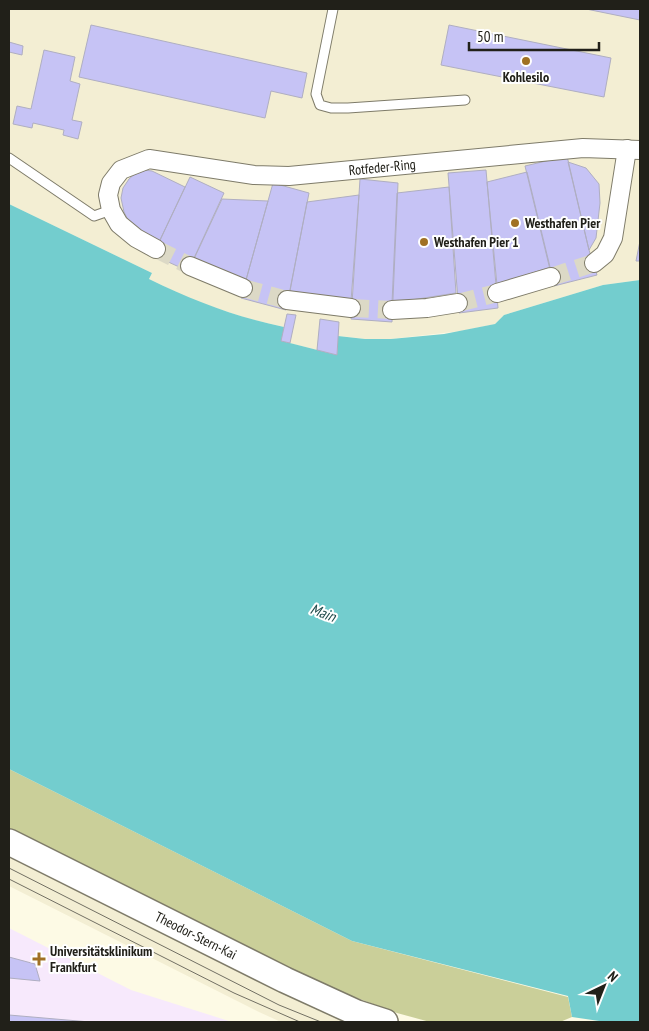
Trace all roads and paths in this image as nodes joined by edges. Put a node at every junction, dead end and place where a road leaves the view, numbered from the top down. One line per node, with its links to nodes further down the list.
1 (333, 9): 2 (lane)
2 (465, 100)
3 (634, 149): 5 (street, Rotfeder-Ring); 7 (street, Rotfeder-Ring)
4 (9, 158): 5 (lane)
5 (111, 210): 6 (street)
6 (156, 250)
7 (594, 263)
8 (190, 266): 10 (street)
9 (552, 277): 11 (street)
10 (244, 288)
11 (497, 294)
12 (287, 300): 14 (street)
13 (458, 302): 15 (street)
14 (351, 308)
15 (392, 310)
16 (9, 842): 17 (main road, Theodor-Stern-Kai)
17 (385, 1022)

